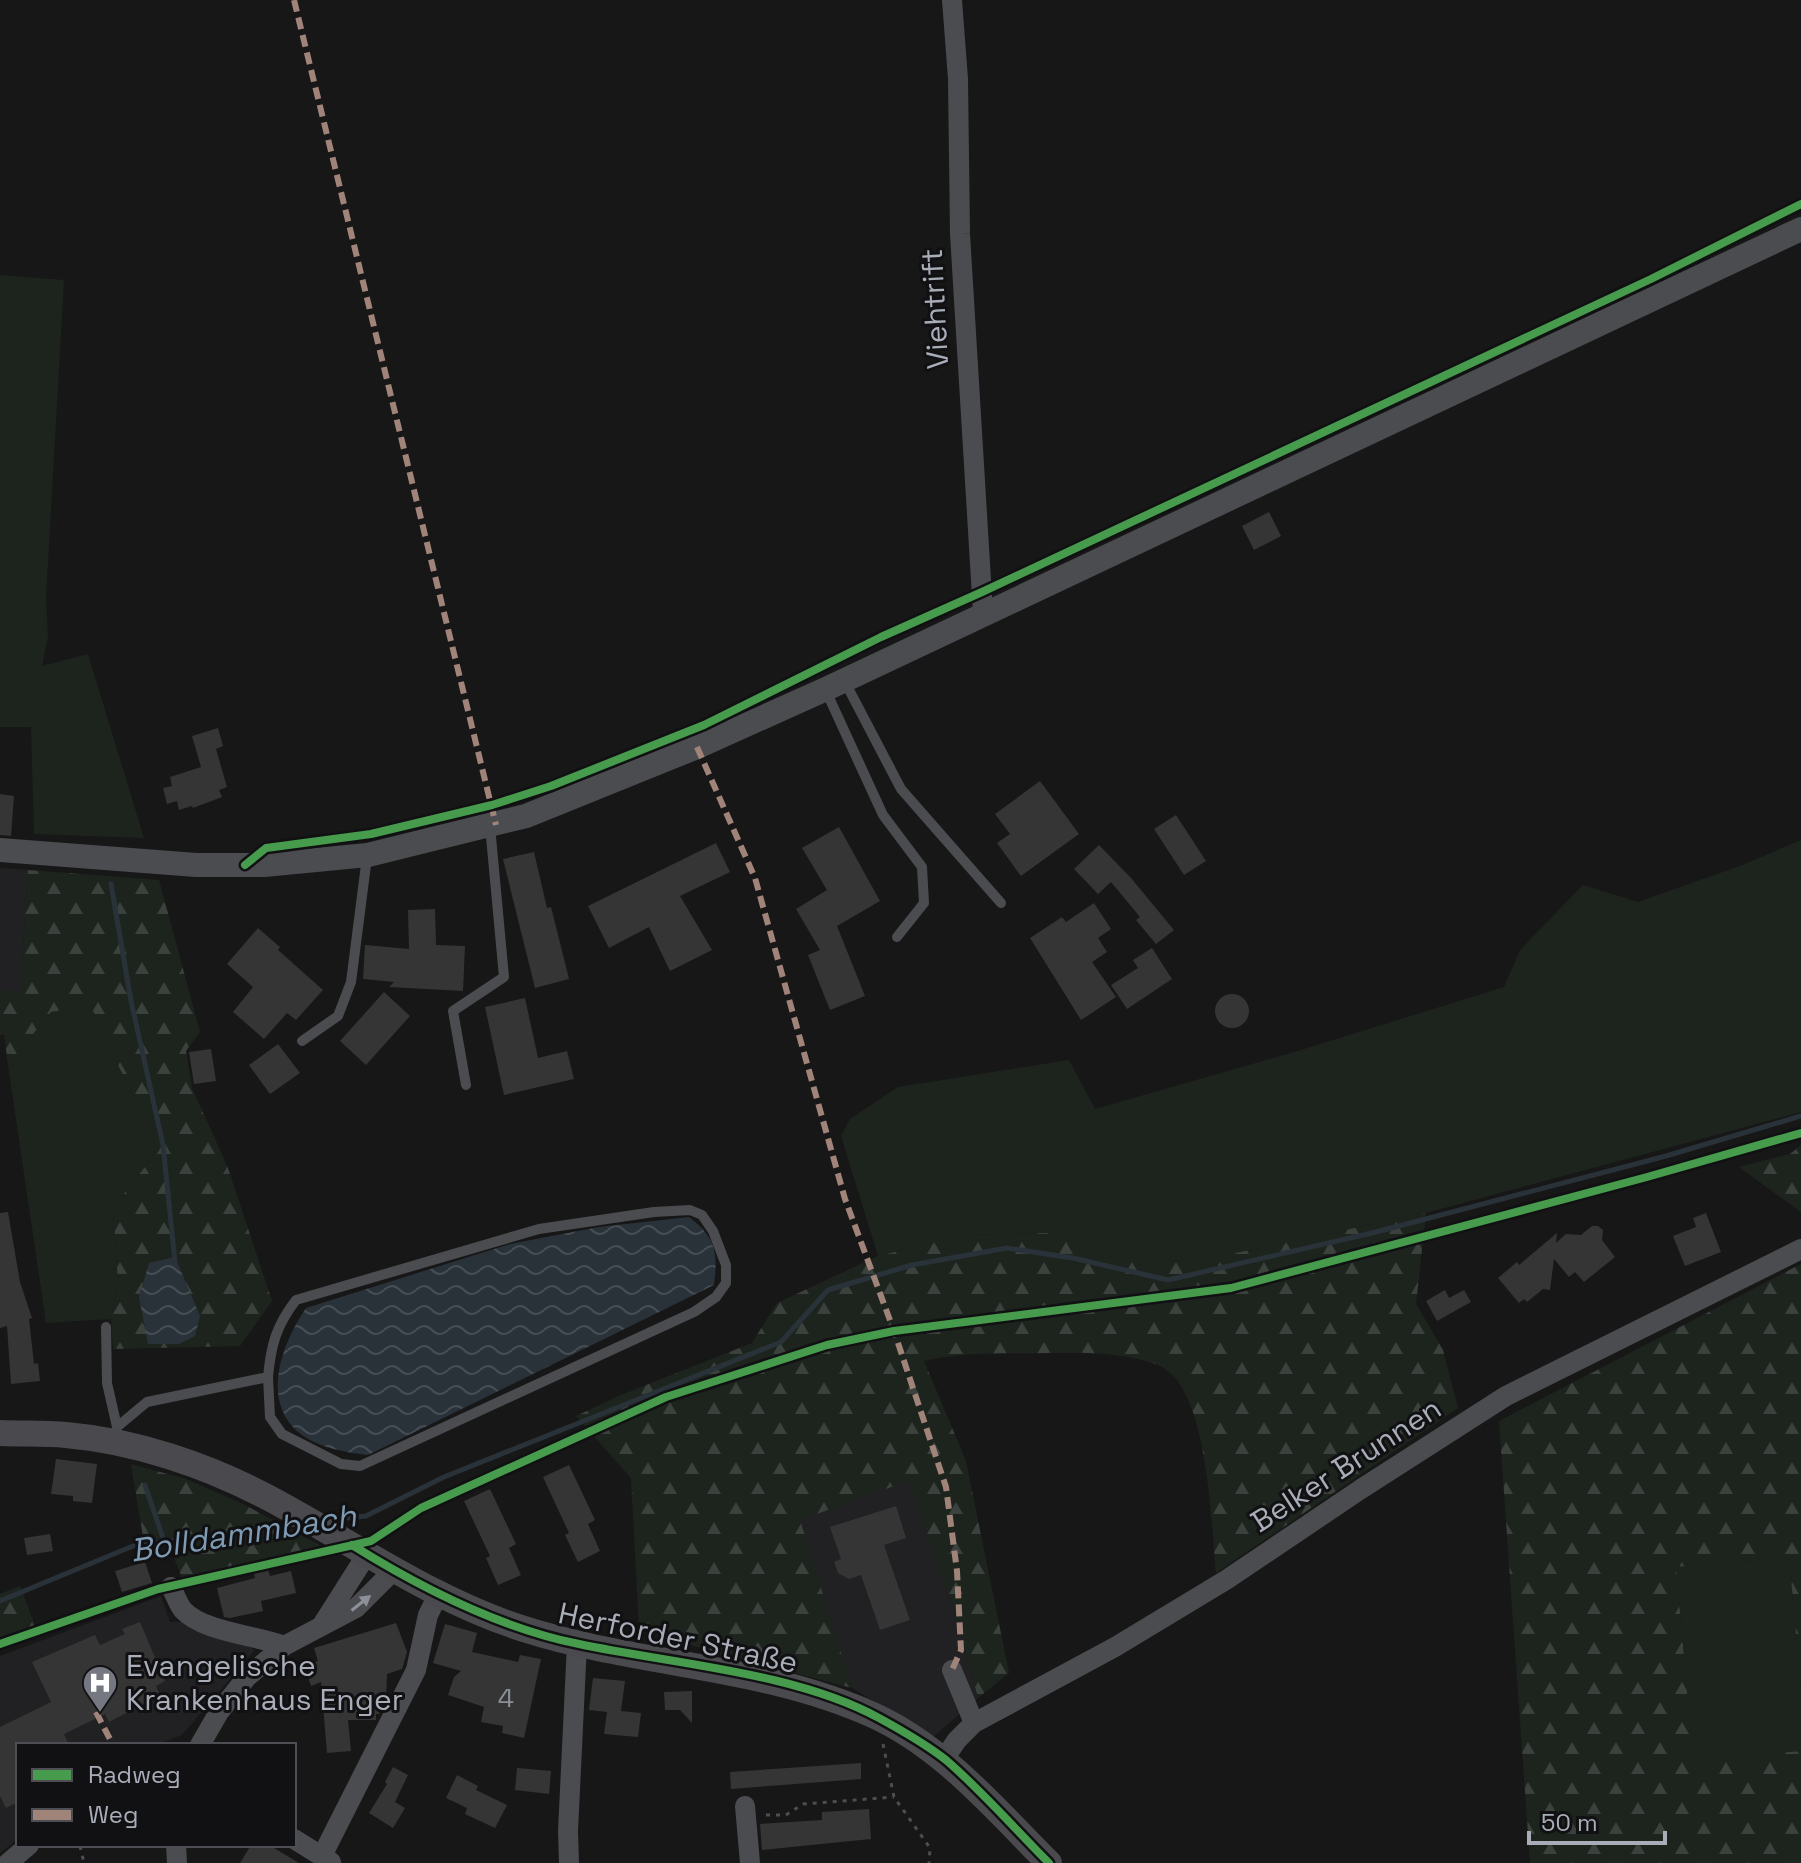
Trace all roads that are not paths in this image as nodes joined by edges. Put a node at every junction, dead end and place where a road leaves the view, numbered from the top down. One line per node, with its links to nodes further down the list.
1 (952, 0): 3 (street, Viehtrift)
2 (1801, 229): 3 (street)
3 (983, 613): 4 (street)
4 (835, 685): 5 (street); 8 (lane); 9 (lane)
5 (490, 826): 7 (street); 11 (lane)
6 (0, 850): 7 (street)
7 (368, 855): 10 (lane)
8 (1001, 903)
9 (897, 937)
10 (302, 1041)
11 (466, 1085)
12 (1801, 1249): 25 (street, Belker Brunnen)
13 (106, 1327): 16 (lane)
14 (268, 1377): 14 (lane); 16 (lane)
15 (0, 1433): 16 (main road, Herforder Straße)
16 (116, 1435): 17 (main road, Herforder Straße)
17 (360, 1549): 18 (main road, Herforder Straße); 21 (street)
18 (394, 1570): 20 (main road, Herforder Straße); 21 (street, one-way to 18)
19 (171, 1587): 23 (street)
20 (439, 1593): 22 (main road, Herforder Straße); 31 (street)
21 (320, 1627): 23 (street)
22 (577, 1644): 27 (main road, Herforder Straße); 33 (street)
23 (284, 1646): 26 (street)
24 (952, 1670): 25 (street)
25 (974, 1723): 27 (street, Belker Brunnen)
26 (201, 1743)
27 (944, 1759): 35 (main road, Herforder Straße)
28 (745, 1806): 34 (street)
29 (296, 1840): 31 (street)
30 (27, 1847): 32 (street)
31 (328, 1860)
32 (8, 1863)
33 (569, 1863)
34 (750, 1863)
35 (1049, 1863)

